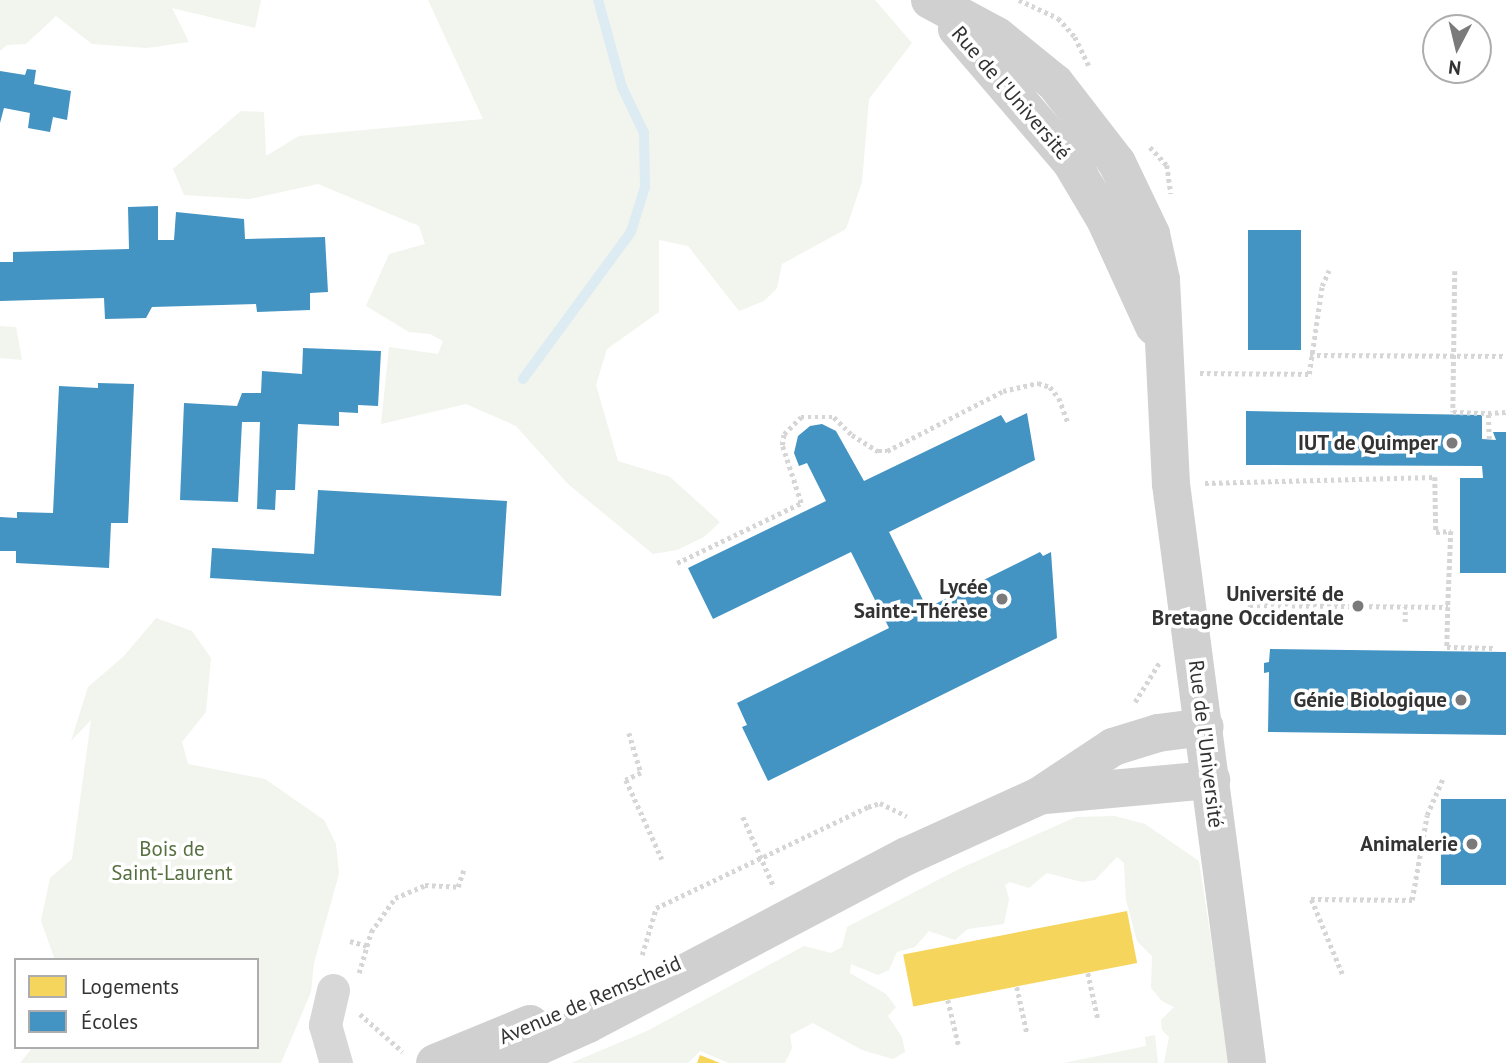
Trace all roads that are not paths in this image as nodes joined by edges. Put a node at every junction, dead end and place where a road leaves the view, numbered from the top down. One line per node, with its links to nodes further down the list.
1 (930, 0): 2 (street, Rue de l'Université)
2 (1205, 727): 3 (street, Rue de l'Université); 4 (street, Avenue de Remscheid)
3 (1210, 780): 4 (street, Avenue de Remscheid); 10 (street, Rue de l'Université)
4 (1039, 796): 5 (street, Avenue de Remscheid)
5 (746, 939): 7 (street, Avenue de Remscheid); 9 (street, Avenue de Remscheid)
6 (346, 992): 8 (street)
7 (422, 1059)
8 (336, 1063)
9 (501, 1063)
10 (1247, 1063)

